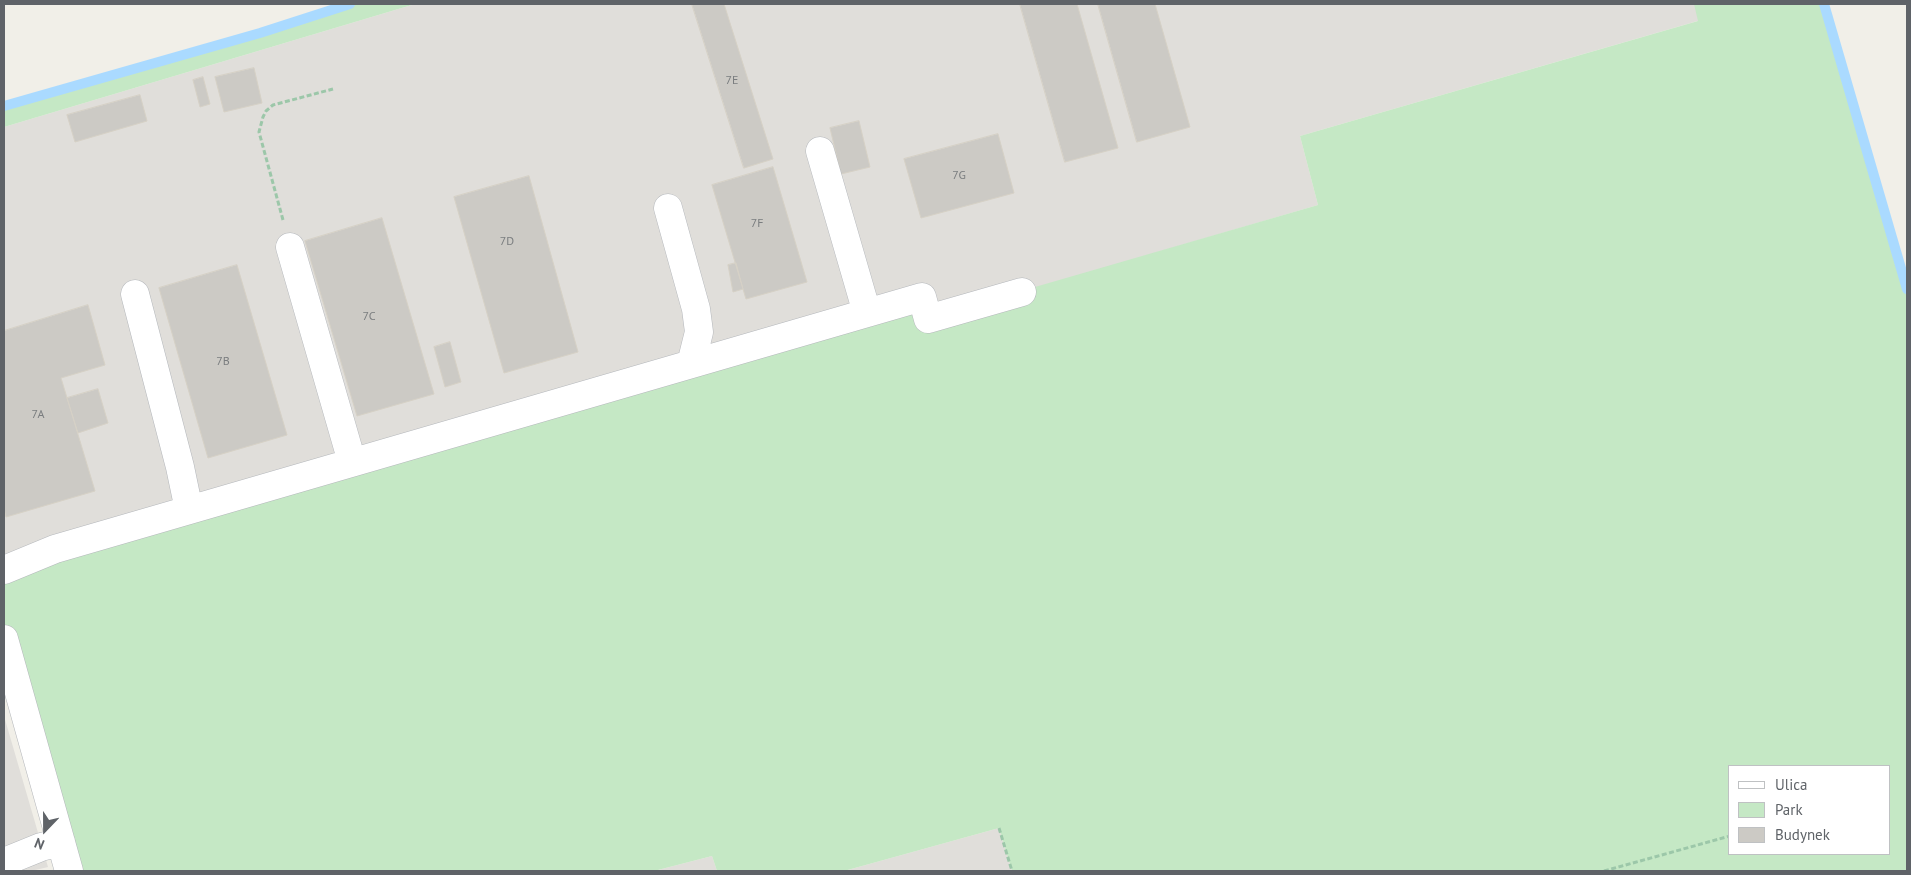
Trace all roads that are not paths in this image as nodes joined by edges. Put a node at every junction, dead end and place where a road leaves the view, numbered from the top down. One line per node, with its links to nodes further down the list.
1 (820, 151): 6 (lane)
2 (668, 208): 7 (lane)
3 (290, 247): 8 (lane)
4 (1022, 292): 6 (lane)
5 (135, 294): 9 (lane)
6 (867, 313): 7 (lane)
7 (691, 364): 8 (lane)
8 (352, 462): 9 (lane)
9 (189, 510): 10 (lane)
10 (4, 570)
11 (4, 639): 12 (lane)
12 (60, 842): 13 (lane); 14 (lane)
13 (4, 862)
14 (69, 871)

